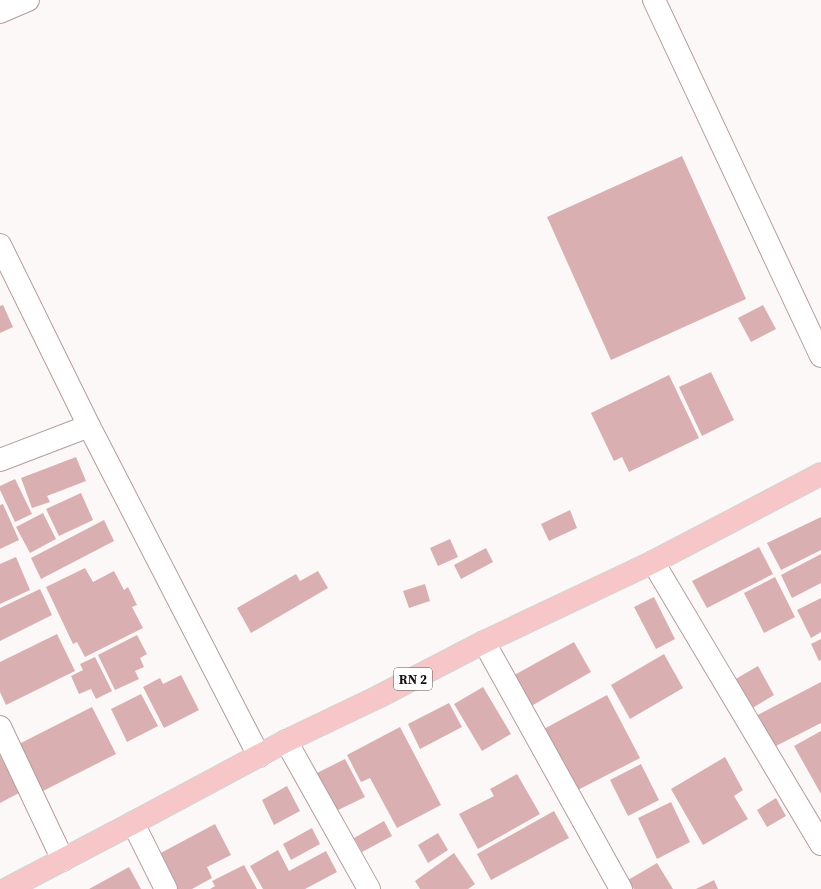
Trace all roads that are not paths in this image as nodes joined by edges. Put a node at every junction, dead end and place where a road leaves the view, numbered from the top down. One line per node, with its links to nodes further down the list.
1 (28, 0): 3 (street)
2 (654, 0): 5 (street)
3 (0, 12)
4 (0, 245): 6 (street)
5 (821, 356)
6 (89, 426): 7 (street); 13 (street)
7 (0, 460)
8 (821, 474): 9 (highway, RN 2)
9 (653, 562): 10 (highway, RN 2); 15 (street)
10 (484, 642): 12 (highway, RN 2); 20 (street)
11 (0, 727): 16 (street)
12 (286, 741): 13 (highway, RN 2); 19 (street)
13 (259, 756): 14 (highway, RN 2)
14 (133, 824): 16 (highway, RN 2); 18 (street)
15 (821, 844)
16 (63, 860): 17 (highway, RN 2)
17 (7, 889)
18 (166, 889)
19 (369, 889)
20 (621, 889)

